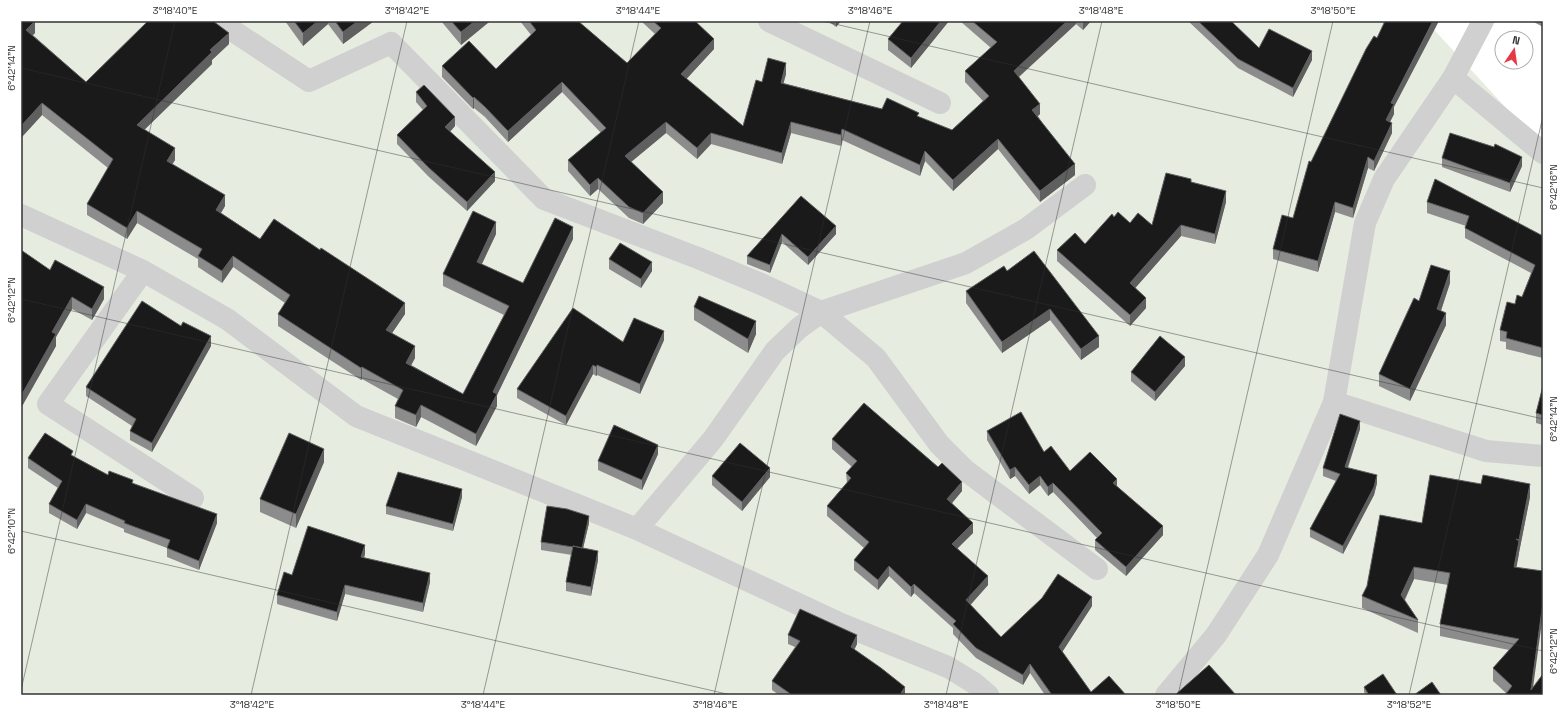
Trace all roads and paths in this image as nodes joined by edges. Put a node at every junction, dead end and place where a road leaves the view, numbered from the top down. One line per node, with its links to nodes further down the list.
1 (218, 21): 10 (street)
2 (770, 21): 5 (street)
3 (1483, 21): 4 (street)
4 (1454, 78): 6 (street); 11 (street)
5 (940, 103)
6 (1543, 153)
7 (1085, 186): 10 (street)
8 (21, 215): 9 (street)
9 (143, 271): 13 (street); 14 (street)
10 (821, 312): 14 (street); 15 (street)
11 (1334, 402): 12 (street); 17 (street)
12 (1543, 456)
13 (193, 498)
14 (637, 529): 16 (street)
15 (1097, 569)
16 (988, 695)
17 (1166, 695)

